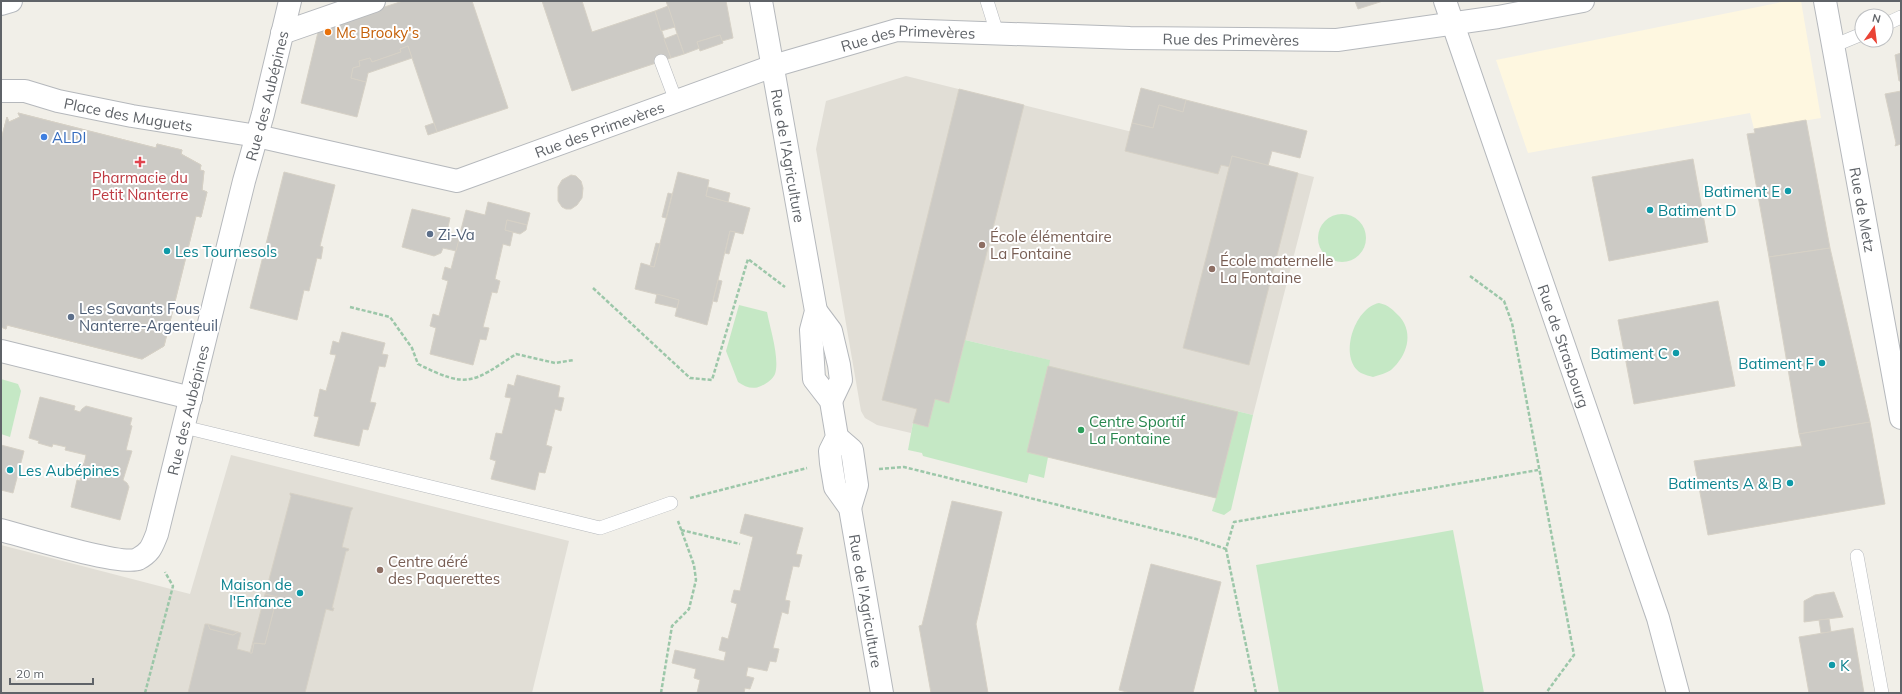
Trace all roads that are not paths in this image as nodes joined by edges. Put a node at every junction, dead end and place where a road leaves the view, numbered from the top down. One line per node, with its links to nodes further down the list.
1 (11, 1): 9 (street)
2 (290, 1): 11 (street, Rue des Aubépines)
3 (374, 1): 11 (street)
4 (761, 1): 16 (street, Rue de l'Agriculture)
5 (987, 1): 12 (lane)
6 (1445, 1): 10 (street, Rue de Strasbourg)
7 (1583, 1): 10 (street, Rue des Primevères)
8 (1824, 1): 14 (street, Rue de Metz)
9 (1, 4)
10 (1452, 24): 12 (street, Rue des Primevères); 28 (street, Rue de Strasbourg)
11 (282, 33): 19 (street, Rue des Aubépines)
12 (997, 33): 16 (street, Rue des Primevères)
13 (1854, 37): 14 (lane)
14 (1833, 46): 22 (street, Rue de Metz)
15 (661, 61): 18 (lane)
16 (773, 66): 18 (street, Rue des Primevères); 27 (street, Rue de l'Agriculture)
17 (1, 91): 19 (street, Place des Muguets)
18 (676, 101): 19 (street, Rue des Primevères)
19 (257, 136): 21 (street, Rue des Aubépines)
20 (1, 351): 21 (street)
21 (191, 398): 23 (street, Rue des Aubépines)
22 (1901, 418)
23 (184, 427): 24 (lane); 25 (street, Rue des Aubépines)
24 (671, 503)
25 (1, 530)
26 (1857, 556): 29 (lane)
27 (882, 693)
28 (1678, 693)
29 (1882, 693)

